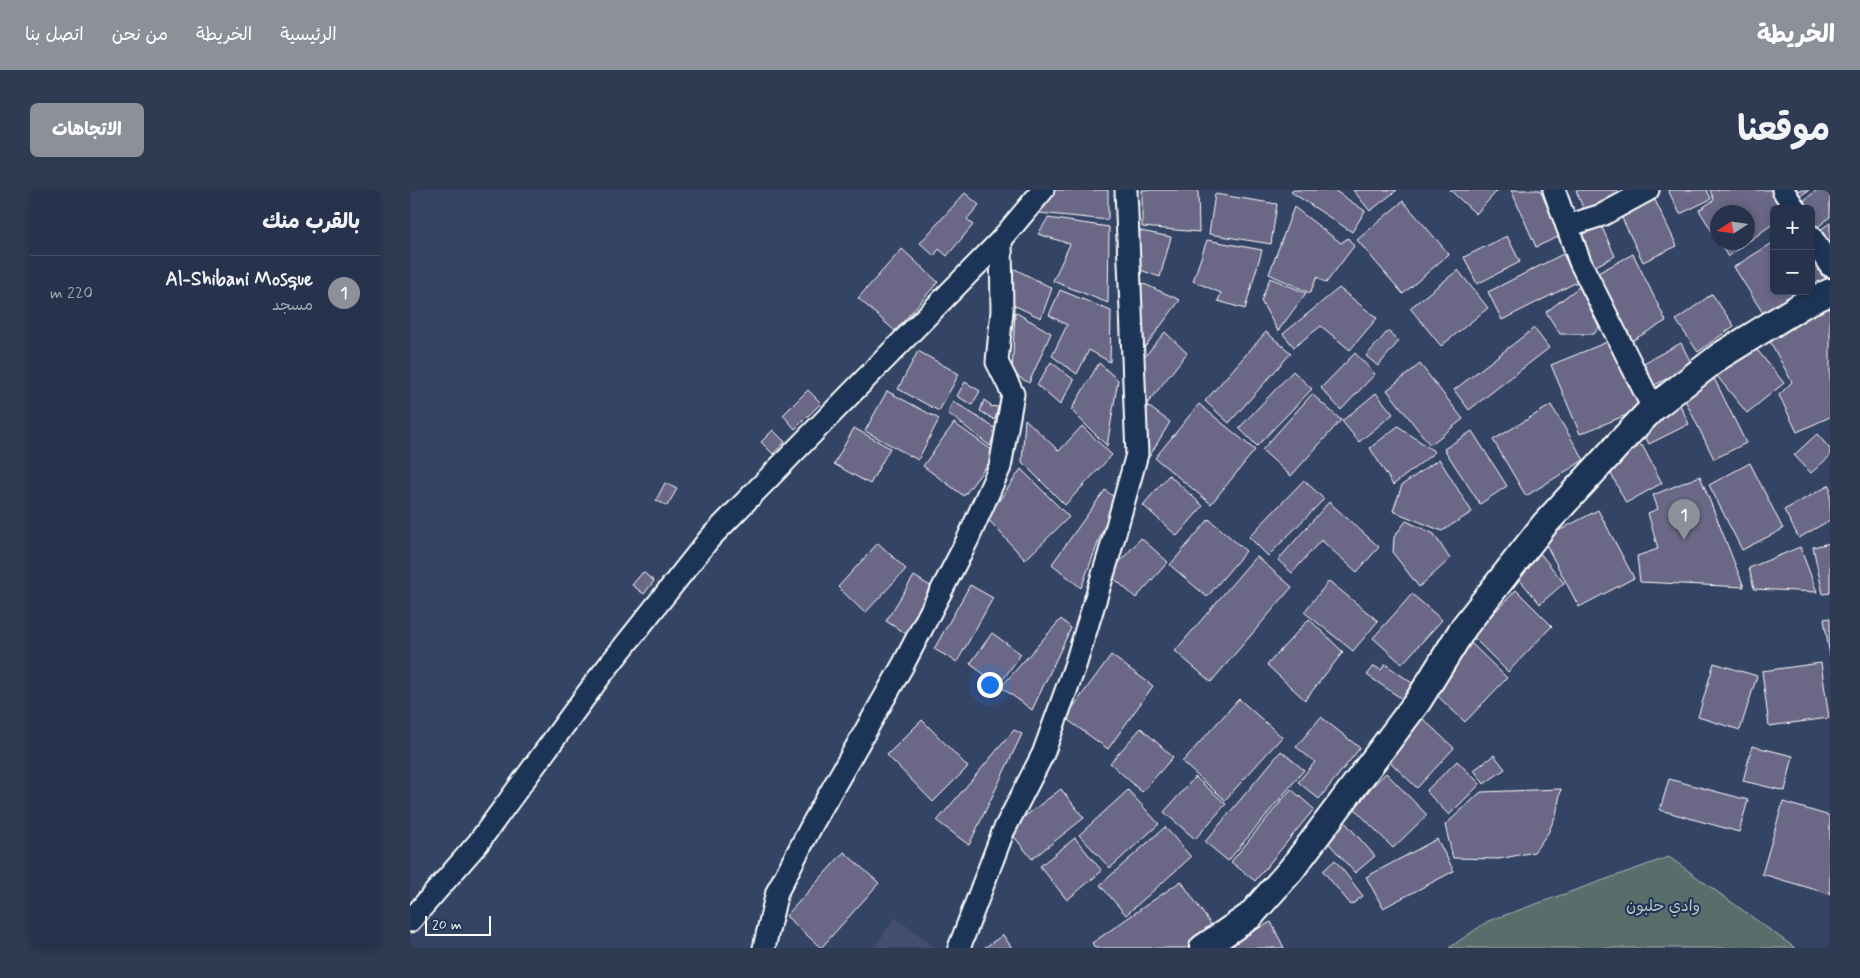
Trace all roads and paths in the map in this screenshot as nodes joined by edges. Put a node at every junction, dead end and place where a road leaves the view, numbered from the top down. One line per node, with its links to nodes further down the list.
1 (1043, 190): 8 (street)
2 (1126, 190): 15 (street)
3 (1554, 190): 7 (street)
4 (1648, 190): 7 (street)
5 (1783, 190): 6 (street)
6 (1792, 205)
7 (1567, 226): 12 (street)
8 (1001, 240): 13 (street); 14 (street)
9 (1815, 242): 10 (street)
10 (1830, 266)
11 (1830, 292): 12 (street)
12 (1653, 408): 16 (street)
13 (410, 921)
14 (764, 948)
15 (960, 948)
16 (1203, 948)

